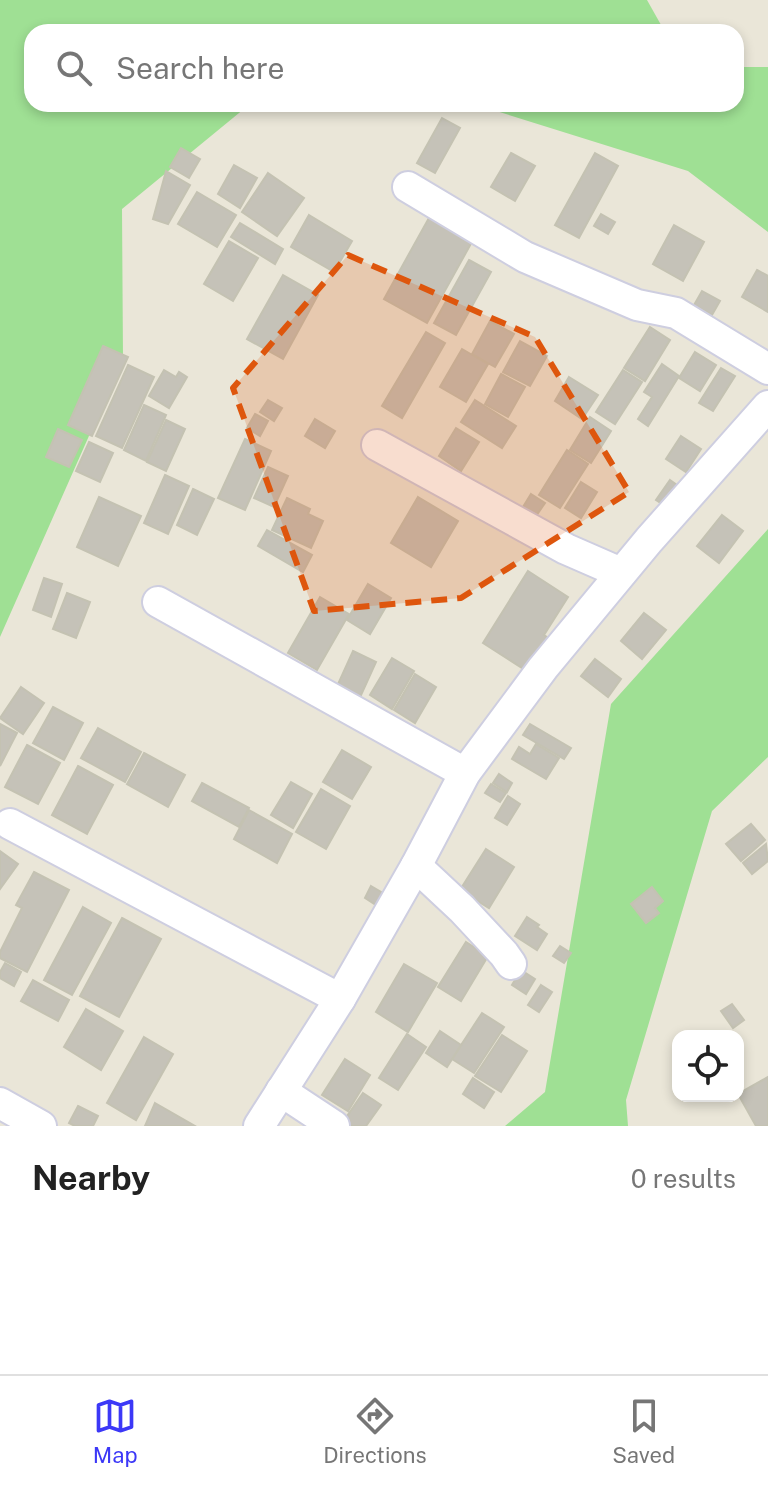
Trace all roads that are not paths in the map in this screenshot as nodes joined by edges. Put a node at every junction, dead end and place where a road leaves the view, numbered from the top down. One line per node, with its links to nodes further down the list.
1 (408, 187): 2 (street)
2 (768, 369)
3 (768, 406): 5 (street)
4 (377, 445): 5 (street)
5 (621, 573): 7 (street)
6 (158, 602): 7 (street)
7 (465, 773): 9 (street)
8 (10, 824): 11 (street)
9 (416, 866): 10 (street); 11 (street)
10 (511, 964)
11 (340, 999): 12 (street)
12 (281, 1091): 15 (street); 16 (street)
13 (0, 1103): 14 (street)
14 (41, 1126)
15 (259, 1126)
16 (334, 1126)

